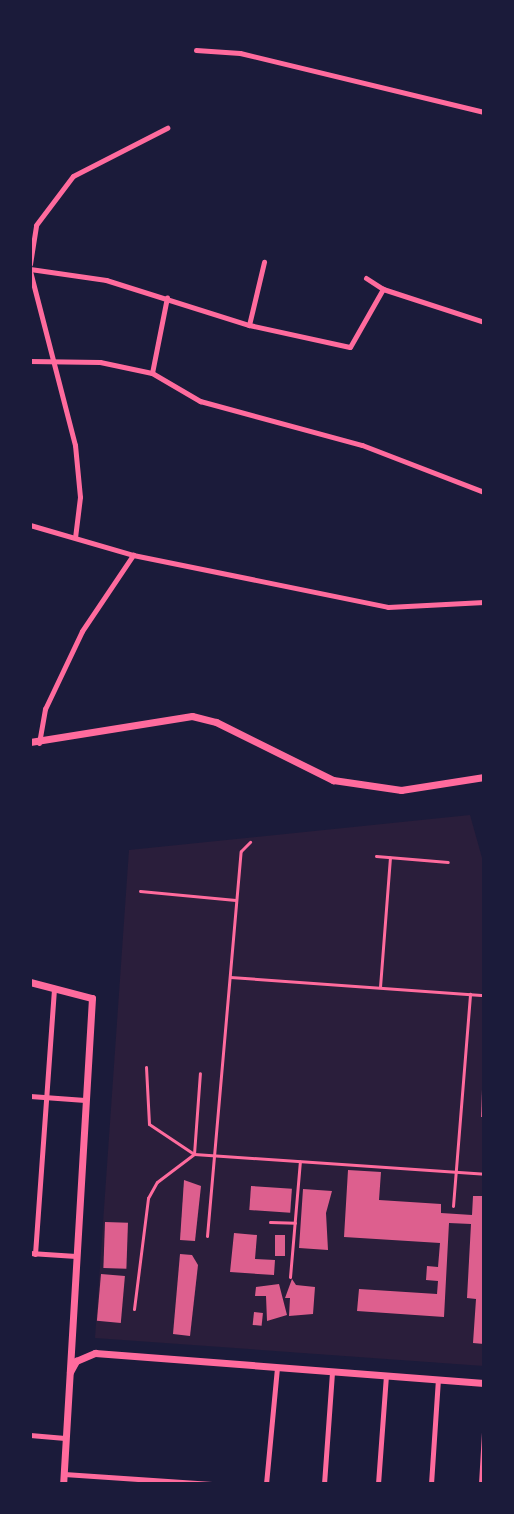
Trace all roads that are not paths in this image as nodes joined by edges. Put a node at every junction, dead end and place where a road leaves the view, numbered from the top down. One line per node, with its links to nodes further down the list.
1 (196, 50): 2 (street)
2 (484, 112)
3 (167, 128): 5 (street)
4 (264, 262): 11 (street)
5 (30, 264)
6 (30, 270): 9 (street); 12 (street)
7 (366, 278): 8 (street)
8 (383, 289): 10 (street); 11 (street)
9 (167, 297): 11 (street); 14 (street)
10 (484, 322)
11 (249, 325)
12 (56, 359): 13 (street); 14 (street); 17 (street)
13 (30, 361)
14 (152, 373): 15 (street)
15 (484, 492)
16 (30, 525): 17 (street)
17 (75, 536): 18 (street)
18 (133, 555): 19 (street); 21 (street)
19 (484, 602)
20 (30, 742): 21 (street)
21 (39, 743): 22 (street)
22 (484, 777)
23 (250, 842): 28 (lane)
24 (376, 856): 25 (lane)
25 (390, 857): 26 (lane); 32 (lane)
26 (448, 862)
27 (140, 891): 28 (lane)
28 (237, 900): 29 (lane)
29 (230, 976): 32 (lane); 41 (lane)
30 (30, 982): 31 (street)
31 (54, 988): 38 (street); 39 (street)
32 (380, 988): 33 (lane)
33 (470, 994): 34 (lane); 43 (lane)
34 (484, 995)
35 (146, 1067): 40 (lane)
36 (200, 1073): 40 (lane)
37 (30, 1096): 38 (street)
38 (45, 1097): 39 (street); 49 (street)
39 (85, 1100): 50 (street)
40 (194, 1154): 41 (lane); 52 (lane)
41 (215, 1155): 42 (lane); 48 (lane)
42 (300, 1161): 43 (lane); 47 (lane)
43 (456, 1172): 44 (lane); 45 (lane)
44 (484, 1174)
45 (453, 1206)
46 (270, 1222): 47 (lane)
47 (295, 1223): 51 (lane)
48 (207, 1236)
49 (32, 1253): 50 (street)
50 (76, 1256): 55 (street)
51 (290, 1277)
52 (134, 1309)
53 (277, 1368): 54 (street); 55 (street); 67 (street)
54 (332, 1372): 56 (street); 68 (street)
55 (69, 1374): 61 (street)
56 (386, 1376): 57 (street); 69 (street)
57 (438, 1379): 58 (street); 70 (street)
58 (484, 1383)
59 (484, 1432): 71 (street)
60 (30, 1436): 61 (street)
61 (65, 1438): 62 (street)
62 (64, 1474): 63 (street); 65 (street)
63 (140, 1481): 64 (street)
64 (185, 1483): 66 (street)
65 (63, 1484)
66 (212, 1484)
67 (266, 1484)
68 (324, 1484)
69 (378, 1484)
70 (431, 1484)
71 (481, 1484)

